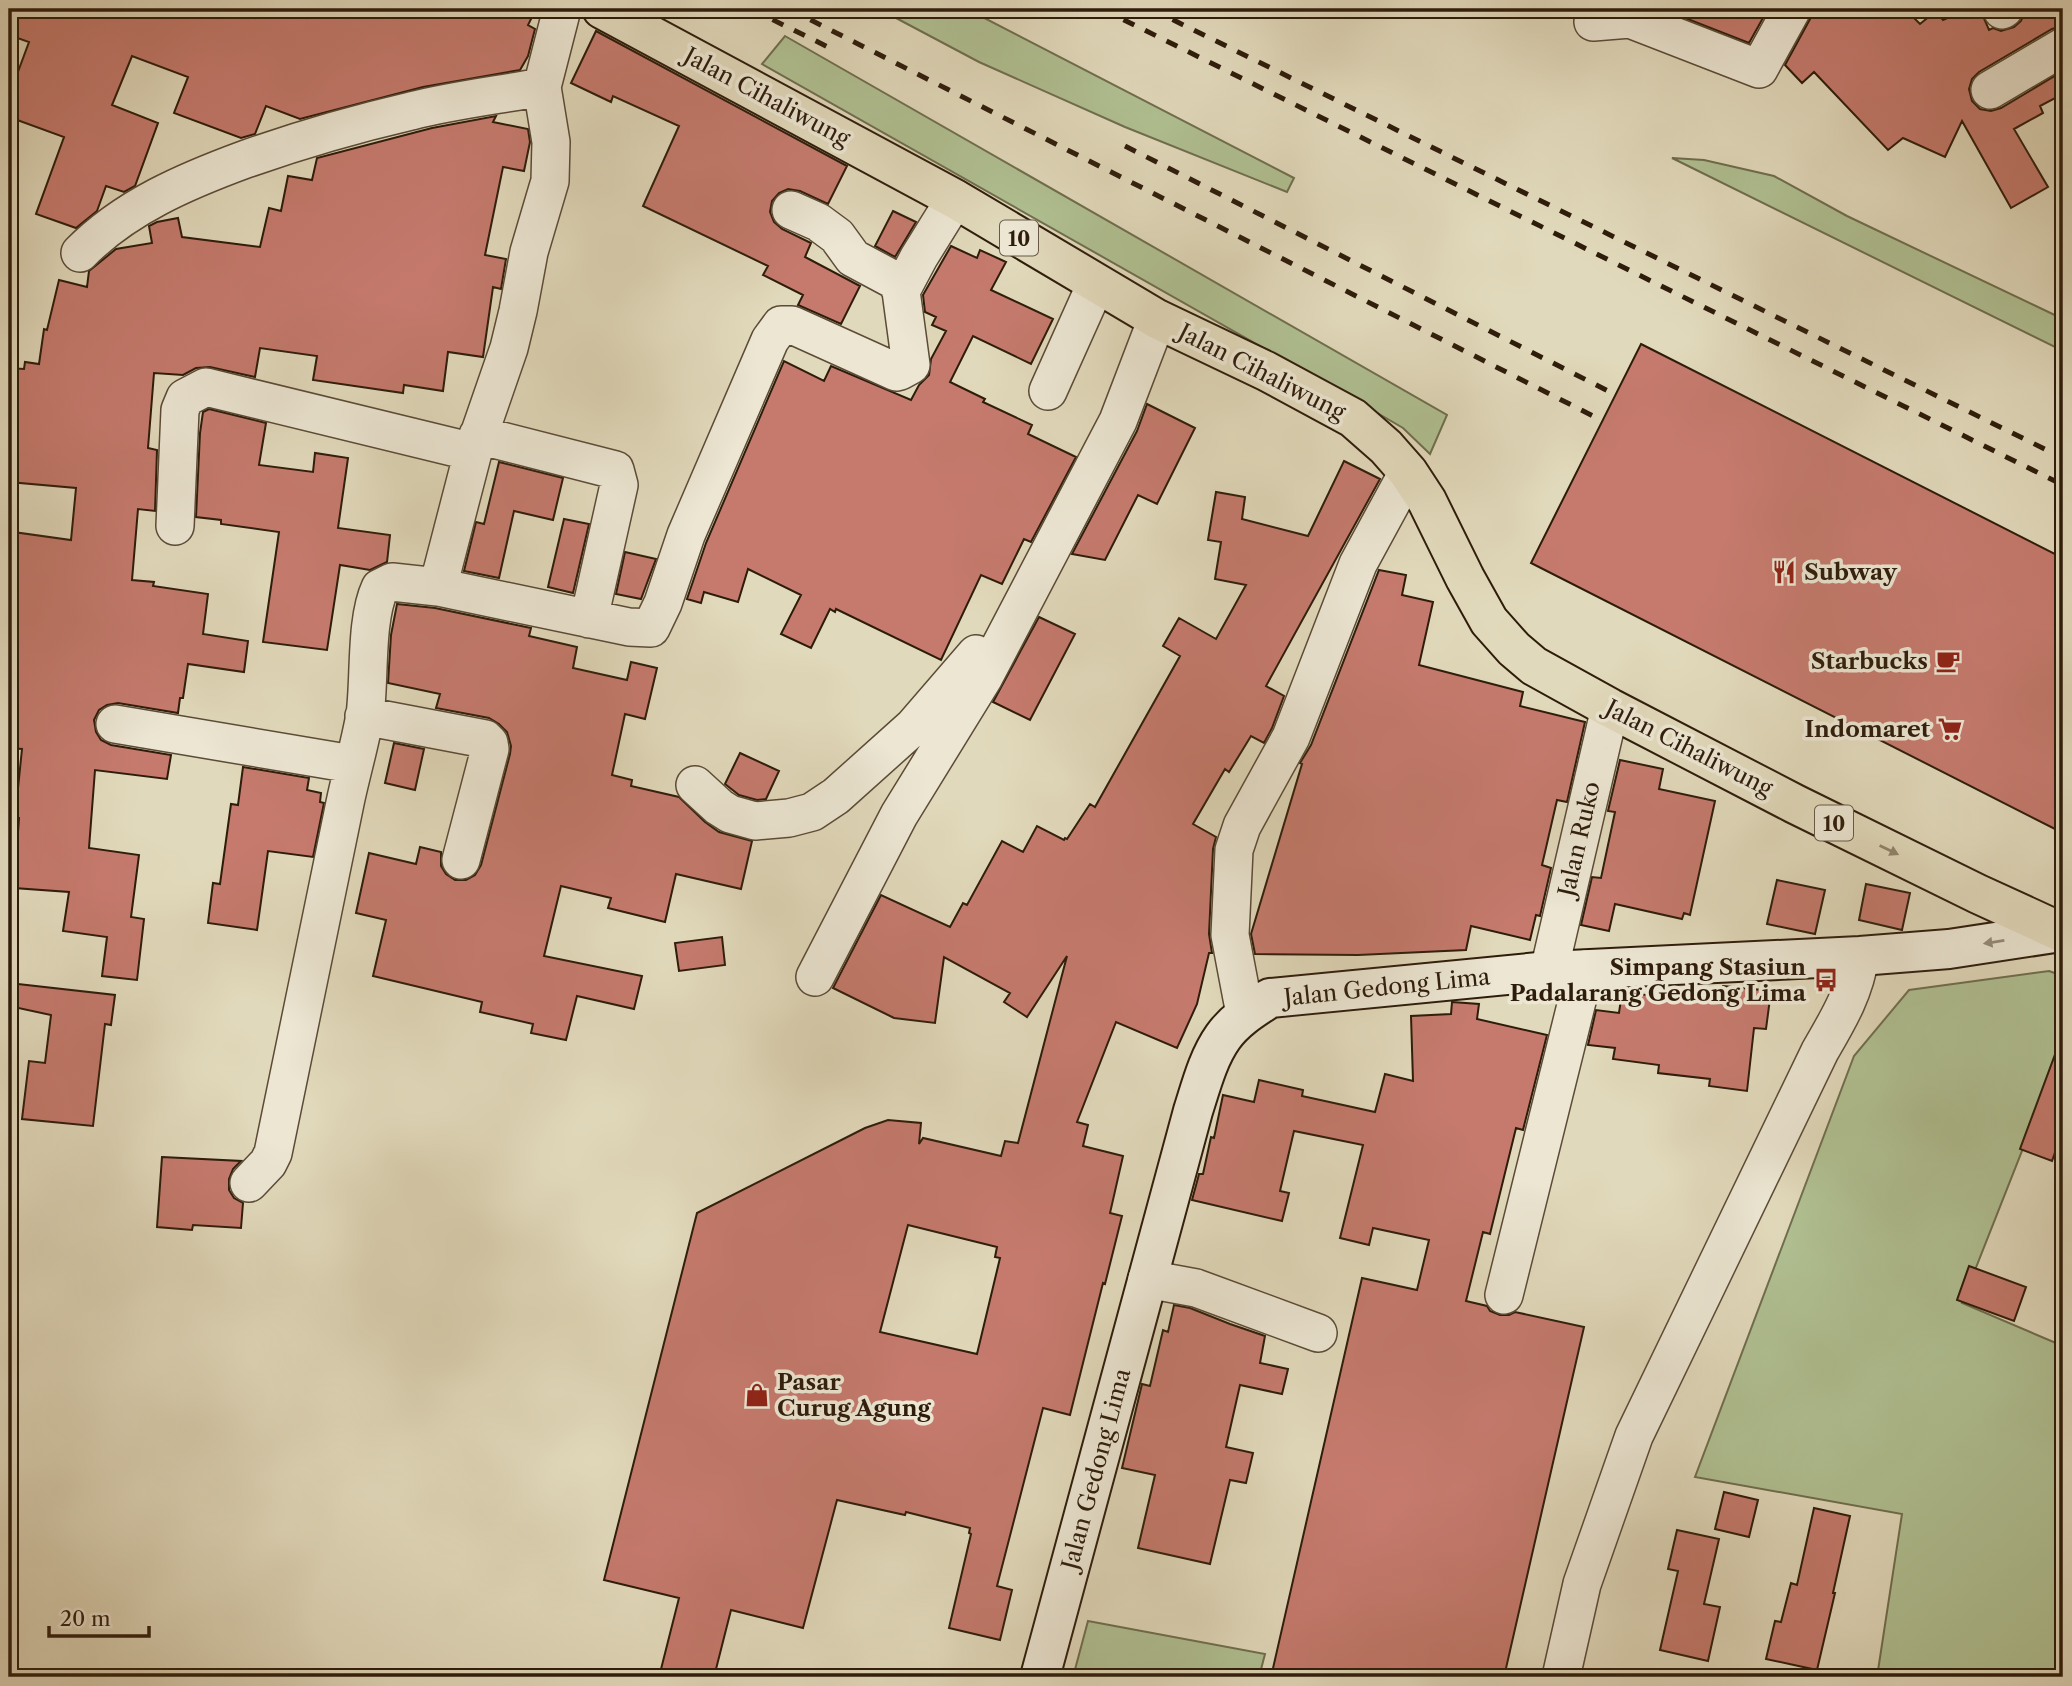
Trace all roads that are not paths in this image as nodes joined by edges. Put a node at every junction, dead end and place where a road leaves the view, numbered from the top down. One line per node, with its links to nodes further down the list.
1 (562, 9): 6 (street)
2 (602, 9): 8 (highway, Jalan Cihaliwung / 10)
3 (1792, 9): 4 (street)
4 (1593, 22)
5 (2063, 47): 7 (street)
6 (542, 87): 10 (street); 15 (street)
7 (1990, 90)
8 (955, 199): 11 (highway, Jalan Cihaliwung / 10); 12 (street)
9 (791, 210): 12 (street)
10 (80, 253)
11 (1096, 284): 13 (highway, Jalan Cihaliwung / 10); 14 (street)
12 (901, 291): 20 (street)
13 (1157, 319): 16 (highway, Jalan Cihaliwung / 10); 19 (street)
14 (1048, 391)
15 (476, 444): 17 (street); 18 (street); 20 (street)
16 (1408, 472): 21 (highway, Jalan Cihaliwung / 10); 31 (street)
17 (175, 526)
18 (438, 587): 20 (street); 22 (street)
19 (1022, 605): 25 (street); 30 (street)
20 (589, 619)
21 (1610, 708): 27 (highway, Jalan Cihaliwung / 10, one-way to 27); 29 (street, Jalan Ruko)
22 (364, 716): 24 (street); 26 (street)
23 (115, 724): 24 (street)
24 (352, 764): 32 (street)
25 (695, 785)
26 (461, 860)
27 (2062, 932): 28 (street, Jalan Gedong Lima, one-way to 28)
28 (1860, 956): 29 (street, Jalan Gedong Lima); 37 (street)
29 (1567, 970): 31 (street, Jalan Gedong Lima); 34 (street, Jalan Ruko)
30 (815, 977)
31 (1245, 1014): 33 (street, Jalan Gedong Lima)
32 (249, 1183)
33 (1147, 1279): 35 (street); 36 (street, Jalan Gedong Lima)
34 (1504, 1296)
35 (1318, 1333)
36 (1040, 1677)
37 (1562, 1677)

